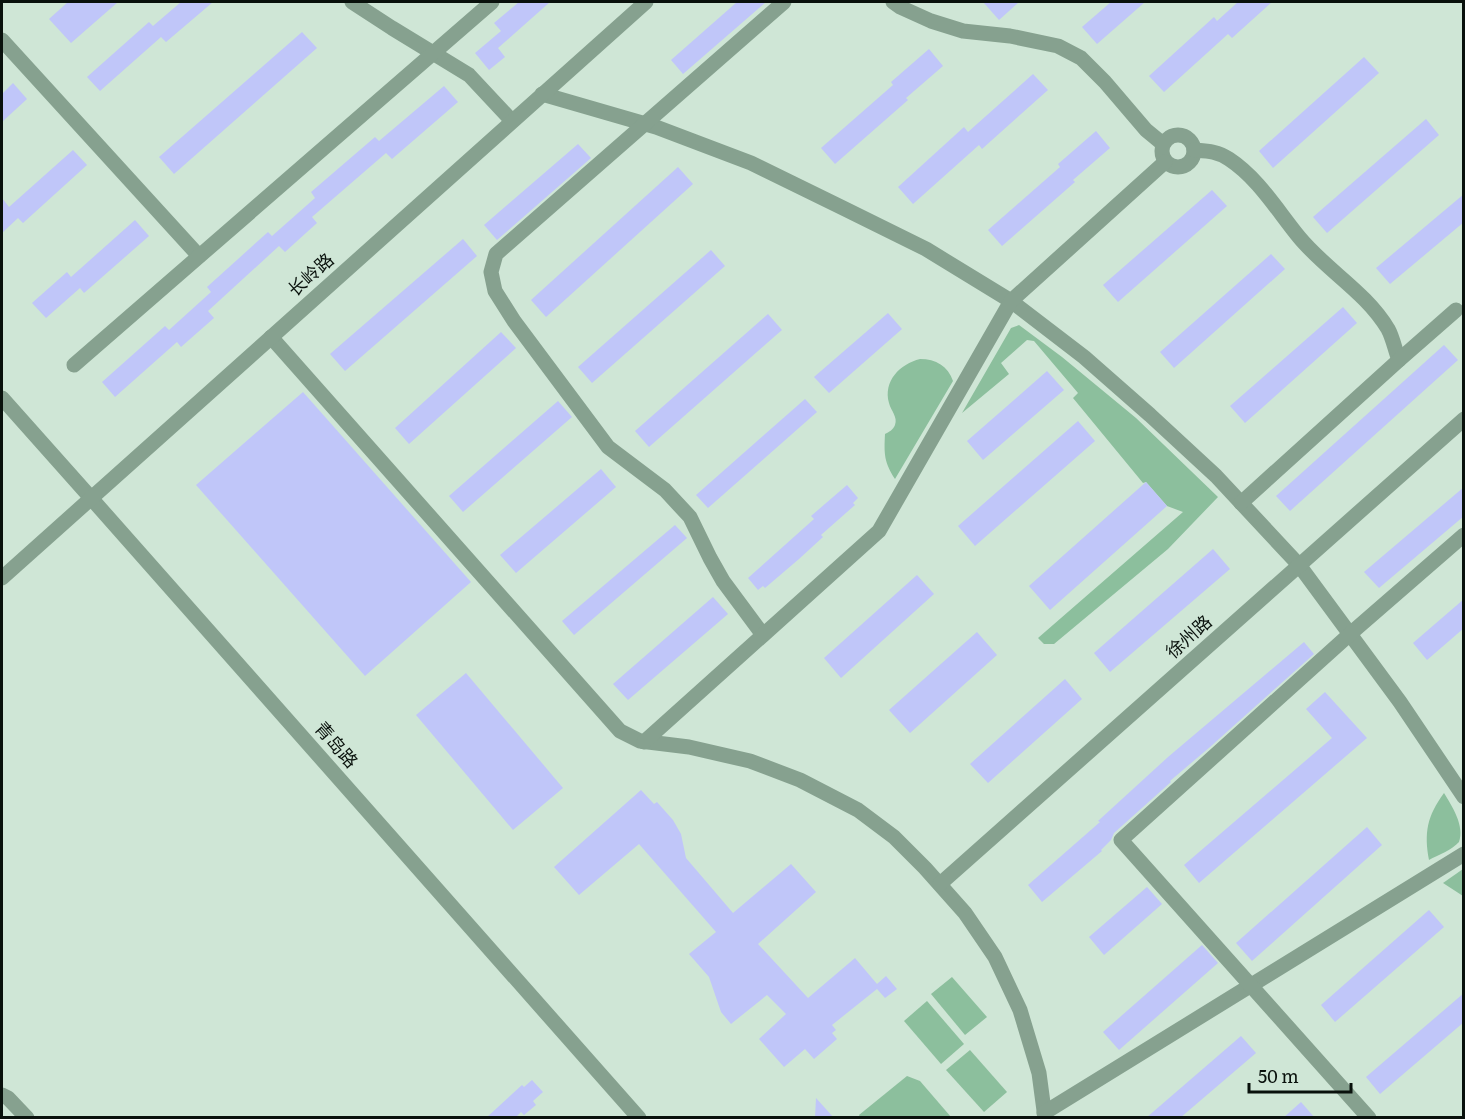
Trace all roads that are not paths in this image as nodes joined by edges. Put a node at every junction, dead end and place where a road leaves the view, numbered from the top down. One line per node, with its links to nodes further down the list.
1 (352, 2): 7 (street)
2 (373, 2): 7 (street)
3 (492, 2): 9 (street)
4 (645, 2): 10 (street, 长岭路)
5 (784, 2): 12 (street)
6 (893, 2): 13 (street)
7 (376, 17): 9 (street)
8 (2, 40): 16 (street)
9 (433, 53): 11 (street); 16 (street)
10 (542, 94): 11 (street, 长岭路); 12 (street)
11 (512, 121): 19 (street, 长岭路)
12 (644, 124): 17 (street); 30 (street)
13 (1163, 144): 14 (street); 15 (street)
14 (1194, 150): 15 (street); 20 (street)
15 (1165, 162): 17 (street)
16 (199, 256): 21 (street)
17 (1011, 301): 25 (street); 30 (street)
18 (1456, 310): 20 (street)
19 (271, 337): 24 (street, 长岭路); 31 (street)
20 (1399, 360): 25 (street)
21 (74, 365)
22 (2, 399): 24 (street, 青岛路)
23 (1464, 419): 27 (street, 徐州路)
24 (92, 498): 28 (street, 长岭路); 39 (street, 青岛路)
25 (1241, 502): 27 (street)
26 (1464, 535): 29 (street)
27 (1299, 565): 29 (street); 34 (street, 徐州路)
28 (2, 578)
29 (1350, 634): 32 (street); 35 (street)
30 (763, 635): 31 (street)
31 (644, 742): 34 (street)
32 (1464, 797)
33 (1464, 854): 35 (street)
34 (940, 884): 37 (street)
35 (1251, 985): 37 (street); 40 (street)
36 (2, 1095): 38 (street)
37 (1045, 1115)
38 (27, 1118)
39 (639, 1118)
40 (1369, 1118)

